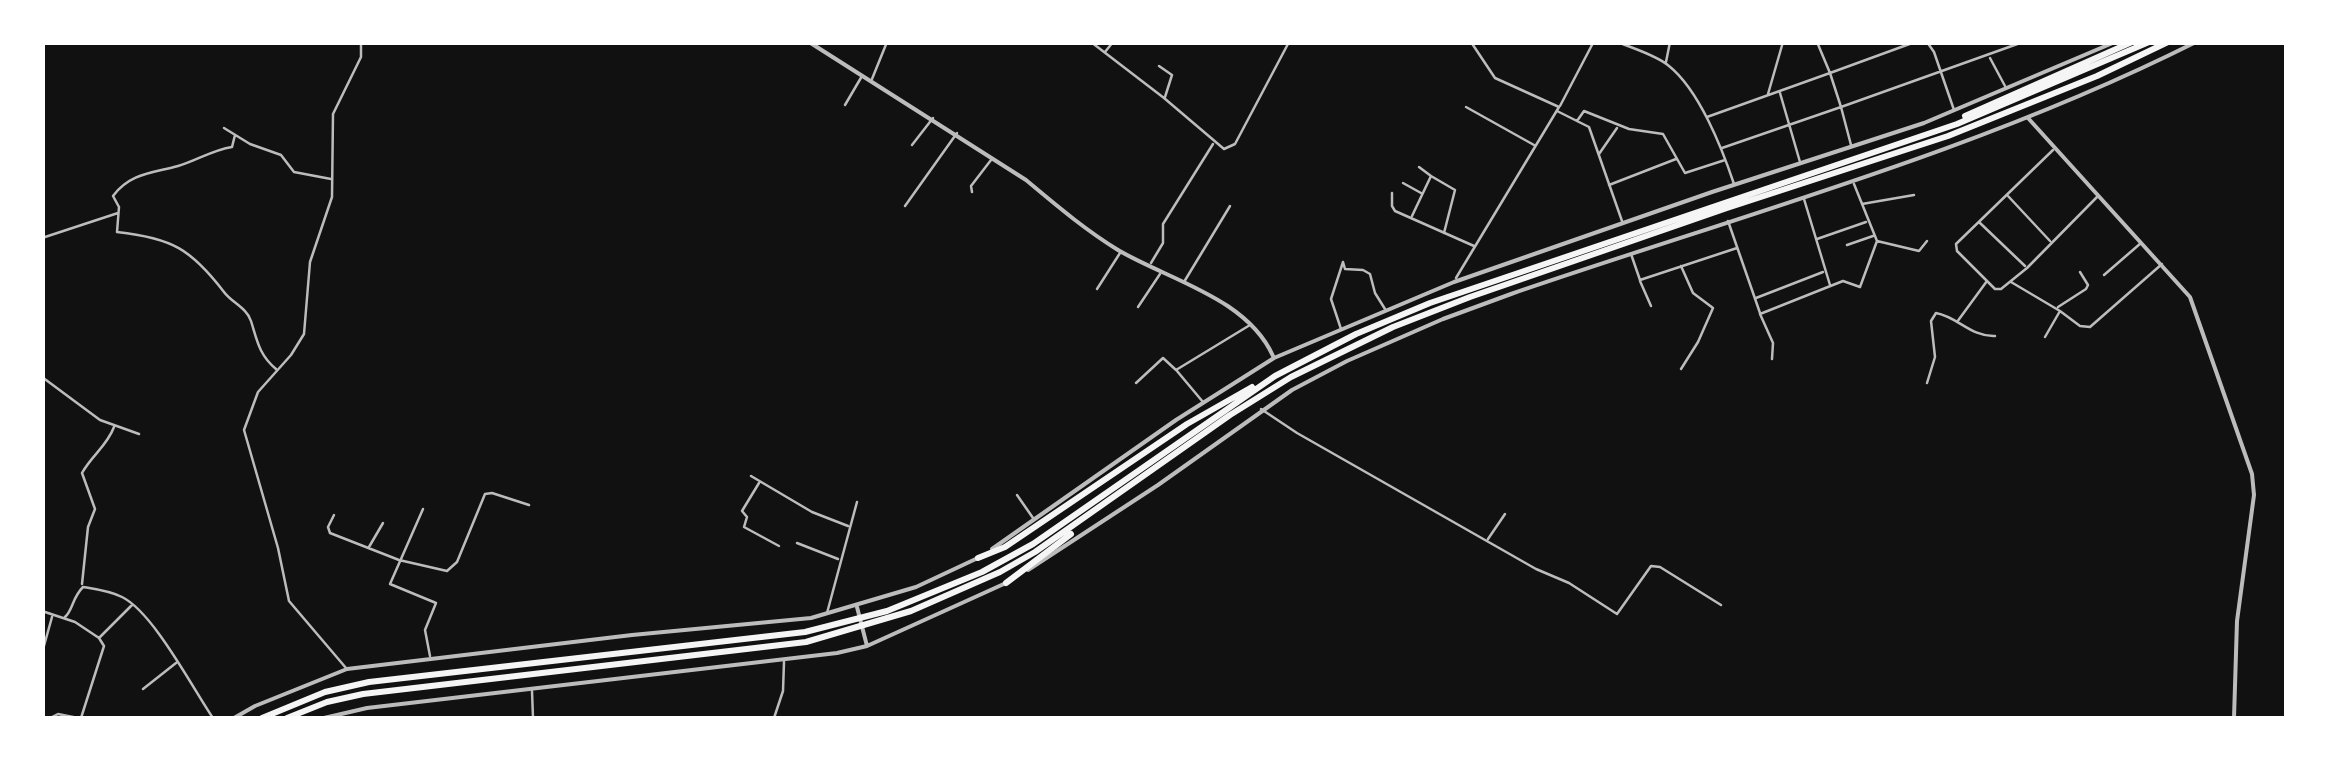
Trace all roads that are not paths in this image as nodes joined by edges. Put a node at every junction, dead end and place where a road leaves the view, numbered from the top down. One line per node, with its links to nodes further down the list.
1 (361, 42): 63 (street)
2 (809, 42): 29 (street)
3 (887, 42): 30 (street)
4 (1090, 42): 23 (street)
5 (1113, 42): 23 (street)
6 (1289, 42): 50 (street)
7 (1471, 42): 38 (street)
8 (1618, 42): 25 (street)
9 (1670, 42): 25 (street)
10 (1783, 42): 33 (street)
11 (1817, 42): 27 (street)
12 (1887, 42): 22 (street)
13 (1915, 42): 22 (street)
14 (1927, 42): 28 (street)
15 (2023, 42): 24 (street)
16 (2115, 42): 31 (street)
17 (2132, 42): 44 (highway)
18 (2149, 42): 44 (highway)
19 (2168, 42): 139 (highway)
20 (2196, 42): 42 (street)
21 (1594, 43): 38 (street)
22 (1890, 52): 27 (street)
23 (1104, 53): 34 (street)
24 (1989, 56): 28 (street); 31 (street)
25 (1666, 64): 41 (street)
26 (1160, 66): 34 (street)
27 (1830, 73): 32 (street); 36 (street)
28 (1942, 73): 36 (street); 39 (street)
29 (862, 76): 30 (street); 35 (street)
30 (871, 80): 40 (street)
31 (2006, 89): 39 (street)
32 (1779, 91): 33 (street); 46 (street)
33 (1767, 96): 41 (street)
34 (1164, 98): 50 (street)
35 (845, 105)
36 (1841, 107): 46 (street); 53 (street)
37 (1466, 108): 52 (street)
38 (1558, 109): 43 (street); 52 (street)
39 (1954, 111): 53 (street)
40 (933, 118): 48 (street); 51 (street)
41 (1706, 118): 54 (street)
42 (2028, 118): 55 (street); 65 (street)
43 (1577, 121): 45 (street); 56 (street)
44 (1956, 124): 128 (highway)
45 (1618, 125): 56 (street); 58 (street)
46 (1790, 125): 54 (street); 60 (street)
47 (224, 128): 49 (street)
48 (957, 134): 57 (street); 76 (street)
49 (234, 136): 63 (street); 78 (street)
50 (1214, 143): 99 (street)
51 (912, 145)
52 (1536, 146): 93 (street)
53 (1851, 147): 60 (street)
54 (1722, 148): 59 (street)
55 (2054, 149): 72 (street); 73 (street)
56 (1598, 156): 67 (street)
57 (993, 158): 68 (street); 95 (street)
58 (1677, 159): 59 (street); 67 (street)
59 (1726, 160): 66 (street)
60 (1800, 164): 66 (street)
61 (1418, 167): 62 (street)
62 (1431, 176): 70 (street); 84 (street)
63 (331, 179): 126 (street)
64 (1402, 183): 70 (street)
65 (1854, 183): 74 (street); 75 (street)
66 (1734, 184): 81 (street)
67 (1608, 186): 81 (street)
68 (972, 192)
69 (1392, 193): 79 (street)
70 (1422, 194): 79 (street)
71 (1914, 195): 75 (street)
72 (2007, 195): 83 (street); 91 (street)
73 (2098, 196): 90 (street); 91 (street)
74 (1804, 199): 80 (street); 87 (street)
75 (1860, 204): 82 (street)
76 (905, 206)
77 (1230, 206): 109 (street)
78 (120, 212): 86 (street); 126 (street)
79 (1412, 218): 84 (street)
80 (1728, 221): 94 (street); 96 (street)
81 (1623, 222): 106 (street)
82 (1867, 222): 85 (street); 87 (street)
83 (1980, 222): 100 (street); 107 (street)
84 (1444, 232): 93 (street)
85 (1873, 236): 88 (street); 92 (street)
86 (42, 238)
87 (1816, 240): 101 (street)
88 (1877, 240): 89 (street); 110 (street)
89 (1927, 240)
90 (2142, 242): 98 (street); 104 (street)
91 (2052, 243): 100 (street)
92 (1847, 245)
93 (1476, 246): 106 (street)
94 (1737, 248): 97 (street); 112 (street)
95 (1121, 252): 99 (street); 111 (street)
96 (1630, 253): 105 (street); 133 (street)
97 (1680, 264): 105 (street); 125 (street)
98 (2162, 264): 116 (street); 183 (street)
99 (1149, 266): 103 (street)
100 (2026, 268): 108 (street)
101 (1825, 271): 110 (street); 112 (street)
102 (2080, 272): 116 (street)
103 (1160, 273): 109 (street); 114 (street)
104 (2104, 275)
105 (1640, 280): 113 (street)
106 (1454, 282): 115 (street)
107 (1987, 282): 108 (street); 119 (street)
108 (2010, 282): 116 (street)
109 (1184, 284): 118 (street)
110 (1831, 286): 117 (street)
111 (1097, 289)
112 (1755, 298): 117 (street)
113 (1651, 306)
114 (1138, 307)
115 (1386, 310): 120 (street); 120 (street)
116 (2058, 310): 122 (street)
117 (1760, 314): 124 (street)
118 (1252, 324): 123 (street); 127 (street)
119 (1956, 324): 121 (street); 131 (street)
120 (1341, 329): 123 (street)
121 (1995, 336)
122 (2045, 338)
123 (1274, 358): 132 (street)
124 (1772, 359)
125 (1681, 368)
126 (277, 370): 171 (street)
127 (1176, 370): 130 (street); 132 (street)
128 (1275, 376): 152 (highway); 155 (highway)
129 (42, 378): 134 (street)
130 (1136, 383)
131 (1927, 383)
132 (1204, 402): 145 (street)
133 (1262, 409): 148 (street); 156 (street)
134 (114, 427): 135 (street); 157 (street)
135 (139, 434)
136 (751, 476): 137 (street)
137 (760, 482): 147 (street); 150 (street)
138 (1017, 495): 145 (street)
139 (1115, 498): 155 (highway); 156 (highway)
140 (856, 502): 147 (street)
141 (529, 505): 154 (street)
142 (422, 510): 154 (street)
143 (1505, 514): 148 (street)
144 (334, 515): 151 (street)
145 (1034, 519): 152 (street)
146 (383, 523): 151 (street)
147 (849, 527): 153 (street)
148 (1487, 540): 159 (street)
149 (797, 543): 153 (street)
150 (778, 546)
151 (368, 549): 154 (street)
152 (978, 558): 160 (street)
153 (840, 559): 162 (street)
154 (399, 560): 168 (street)
155 (999, 568): 178 (highway); 179 (highway)
156 (1006, 583): 166 (street)
157 (82, 587): 158 (street); 164 (street)
158 (133, 604): 165 (street); 170 (street)
159 (1721, 605)
160 (856, 606): 162 (street); 166 (street)
161 (42, 611): 163 (street)
162 (826, 614): 168 (street)
163 (53, 615): 164 (street); 167 (street)
164 (65, 617): 165 (street)
165 (98, 638): 175 (street)
166 (867, 646): 169 (street)
167 (42, 653)
168 (431, 658): 171 (street)
169 (784, 660): 173 (street); 182 (street)
170 (176, 663): 172 (street); 176 (street)
171 (347, 669): 177 (street)
172 (143, 689)
173 (532, 690): 180 (street); 181 (street)
174 (50, 718): 175 (street)
175 (79, 718)
176 (213, 718)
177 (234, 718)
178 (262, 718)
179 (287, 718)
180 (324, 718)
181 (533, 718)
182 (774, 718)
183 (2234, 718)

